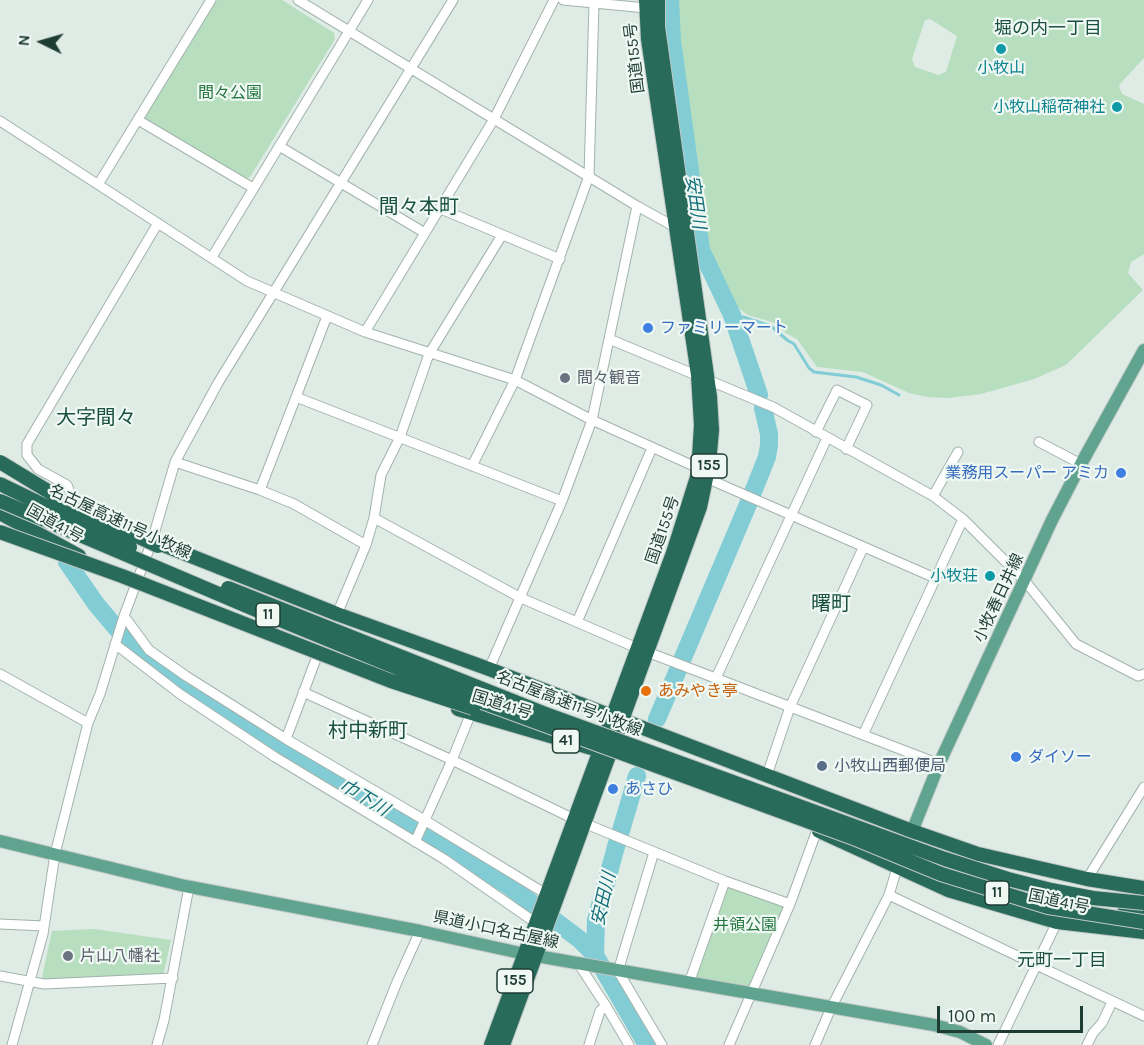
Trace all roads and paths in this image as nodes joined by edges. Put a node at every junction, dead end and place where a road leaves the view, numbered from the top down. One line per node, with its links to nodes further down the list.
1 (211, 0): 12 (street)
2 (298, 0): 9 (street)
3 (368, 0): 9 (street)
4 (453, 0): 10 (street)
5 (554, 0): 11 (street)
6 (563, 0): 8 (street)
7 (650, 3): 8 (street); 22 (highway, 国道155号 / 155); 33 (highway, 国道155号 / 155)
8 (594, 4): 15 (street)
9 (350, 30): 10 (street); 14 (street)
10 (412, 69): 11 (street); 17 (street)
11 (494, 119): 15 (street); 20 (street)
12 (138, 120): 16 (street); 18 (street)
13 (0, 121): 16 (street)
14 (279, 146): 17 (street); 18 (street)
15 (589, 176): 19 (street); 26 (street)
16 (99, 183): 21 (street)
17 (340, 184): 23 (street); 27 (street)
18 (253, 188): 25 (street)
19 (637, 206): 22 (street); 30 (street)
20 (441, 209): 23 (street); 24 (street)
21 (158, 223): 25 (street); 55 (street)
22 (675, 227): 33 (highway, 国道155号 / 155)
23 (425, 234): 29 (street)
24 (502, 235): 26 (street); 32 (street)
25 (212, 257): 27 (street)
26 (560, 259): 34 (street)
27 (274, 294): 28 (street); 45 (street)
28 (327, 316): 29 (street); 35 (street)
29 (365, 332): 32 (street)
30 (609, 339): 33 (street); 36 (street)
31 (1144, 350): 46 (main road, 小牧春日井線)
32 (429, 354): 34 (street); 38 (street)
33 (703, 377): 37 (street); 49 (highway, 国道155号 / 155)
34 (515, 380): 36 (street); 47 (street)
35 (296, 397): 38 (street); 51 (street)
36 (592, 420): 41 (street); 54 (street)
37 (816, 432): 39 (street); 42 (street)
38 (400, 437): 47 (street); 58 (street)
39 (827, 438): 42 (street); 57 (street)
40 (1039, 442): 46 (street)
41 (652, 448): 49 (street); 70 (street)
42 (846, 449): 52 (street)
43 (958, 452): 52 (street)
44 (0, 462): 71 (highway, bridge)
45 (175, 462): 51 (street); 61 (street)
46 (1081, 464): 65 (main road, 小牧春日井線)
47 (472, 466): 54 (street)
48 (0, 469): 55 (highway, 国道41号 / 41)
49 (701, 474): 57 (street); 73 (highway, 国道155号 / 155)
50 (0, 484): 71 (highway, 名古屋高速11号小牧線 / 11, bridge)
51 (260, 490): 62 (street)
52 (933, 496): 59 (street)
53 (0, 501): 84 (highway, 11, bridge)
54 (562, 501): 67 (street)
55 (74, 503): 61 (highway, 国道41号 / 41)
56 (0, 513): 66 (highway, 国道41号 / 41)
57 (792, 515): 63 (street); 78 (street)
58 (374, 518): 62 (street); 67 (street)
59 (963, 519): 64 (street); 65 (street)
60 (0, 532): 84 (highway, bridge)
61 (152, 541): 66 (street); 68 (highway, 国道41号 / 41)
62 (366, 545): 68 (street)
63 (864, 548): 64 (street); 80 (street)
64 (935, 578): 85 (street)
65 (1025, 581): 77 (street); 89 (main road, 小牧春日井線)
66 (135, 587): 69 (street); 74 (highway, 国道41号 / 41)
67 (521, 598): 70 (street); 75 (street)
68 (337, 614): 75 (highway, 国道41号 / 41)
69 (123, 616): 72 (street); 86 (street)
70 (577, 622): 73 (street)
71 (332, 631): 108 (highway, 名古屋高速11号小牧線 / 11, bridge)
72 (115, 644): 83 (street); 98 (street)
73 (642, 650): 78 (street); 82 (highway, 国道155号 / 155)
74 (316, 659): 79 (street); 81 (highway, 国道41号 / 41)
75 (489, 669): 82 (highway, 国道41号 / 41)
76 (0, 674): 83 (street)
77 (1144, 674)
78 (716, 678): 80 (street)
79 (303, 692): 86 (street); 88 (street)
80 (790, 707): 85 (street); 90 (street)
81 (471, 713): 87 (highway, 国道41号 / 41); 88 (street)
82 (617, 718): 87 (highway, 国道155号 / 155); 90 (highway, 国道41号 / 41)
83 (88, 723): 100 (street)
84 (539, 723): 96 (highway, 名古屋高速11号小牧線 / 11, bridge)
85 (863, 735): 89 (street)
86 (286, 739): 93 (street)
87 (604, 753): 92 (highway, 国道155号 / 155); 94 (highway, 国道41号 / 41)
88 (452, 760): 92 (street); 93 (street)
89 (939, 764): 95 (main road, 小牧春日井線)
90 (767, 775): 95 (highway, 国道41号 / 41)
91 (1144, 787): 102 (street)
92 (579, 821): 99 (street); 107 (highway, 国道155号 / 155)
93 (425, 822): 98 (street); 107 (street)
94 (818, 830): 101 (highway, 国道41号 / 41); 109 (street)
95 (912, 831): 101 (main road, 小牧春日井線); 102 (highway, 国道41号 / 41)
96 (856, 839): 110 (highway, bridge); 113 (highway, 名古屋高速11号小牧線 / 11, bridge)
97 (0, 841): 100 (main road, 県道小口名古屋線)
98 (415, 842): 111 (street)
99 (654, 852): 103 (street); 121 (street)
100 (55, 854): 104 (main road, 県道小口名古屋線); 115 (street)
101 (897, 868): 106 (street); 112 (highway, 国道41号 / 41)
102 (1087, 879): 105 (highway, 国道41号 / 41)
103 (725, 881): 109 (street); 125 (street)
104 (189, 887): 116 (main road, 県道小口名古屋線); 123 (street)
105 (1144, 888)
106 (889, 895): 120 (street); 129 (street)
107 (547, 901): 111 (highway, 国道155号 / 155)
108 (1144, 903)
109 (790, 904): 126 (street)
110 (1144, 910)
111 (540, 922): 118 (highway, 国道155号 / 155)
112 (1057, 922): 117 (highway, 国道41号 / 41); 120 (street)
113 (1144, 922)
114 (0, 924): 115 (street)
115 (44, 926): 124 (street)
116 (420, 932): 118 (main road, 県道小口名古屋線); 133 (street)
117 (1144, 932)
118 (531, 955): 119 (main road, 県道小口名古屋線); 134 (highway, 国道155号 / 155); 135 (highway, 国道155号 / 155)
119 (578, 963): 121 (main road, 県道小口名古屋線); 128 (street)
120 (1037, 967): 127 (street); 142 (street)
121 (618, 971): 125 (main road, 県道小口名古屋線); 138 (street)
122 (0, 976): 124 (street)
123 (173, 978): 124 (street); 132 (street)
124 (30, 980): 131 (street)
125 (689, 983): 126 (main road, 県道小口名古屋線)
126 (752, 994): 129 (main road, 県道小口名古屋線); 139 (street)
127 (1112, 1002): 130 (street); 143 (street)
128 (606, 1006): 136 (street); 137 (street)
129 (831, 1008): 140 (street); 141 (main road, 県道小口名古屋線)
130 (1144, 1016)
131 (12, 1045)
132 (157, 1045)
133 (372, 1045)
134 (491, 1045)
135 (503, 1045)
136 (589, 1045)
137 (629, 1045)
138 (662, 1045)
139 (729, 1045)
140 (815, 1045)
141 (986, 1045)
142 (998, 1045)
143 (1087, 1045)

